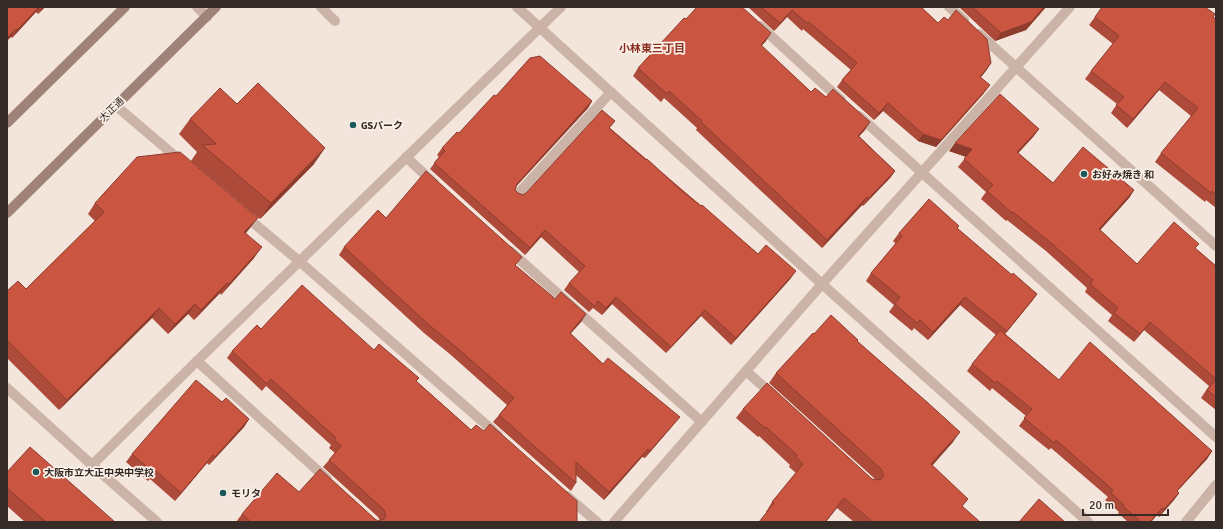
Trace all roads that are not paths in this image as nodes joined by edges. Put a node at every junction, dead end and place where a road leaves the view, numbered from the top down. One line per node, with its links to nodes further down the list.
1 (125, 7): 16 (main road)
2 (197, 7): 9 (street)
3 (216, 7): 9 (main road, 大正通)
4 (321, 7): 11 (street)
5 (517, 7): 12 (street)
6 (561, 7): 12 (street)
7 (949, 7): 13 (street)
8 (1070, 7): 13 (street)
9 (207, 17): 15 (main road, 大正通)
10 (750, 18): 19 (street)
11 (335, 20)
12 (540, 28): 14 (street); 17 (street)
13 (1015, 68): 19 (street); 25 (street)
14 (611, 92): 21 (street); 27 (street)
15 (115, 105): 18 (street); 23 (main road, 大正通)
16 (7, 123)
17 (406, 157): 20 (street); 26 (street)
18 (191, 169)
19 (922, 173): 27 (street); 33 (street)
20 (442, 189)
21 (517, 195)
22 (239, 210): 26 (street)
23 (7, 213)
24 (501, 242): 32 (street)
25 (1216, 246)
26 (299, 261): 28 (street); 34 (street)
27 (822, 284): 29 (street); 42 (street)
28 (197, 361): 35 (street); 36 (street)
29 (746, 370): 31 (street); 32 (street)
30 (7, 388): 35 (street)
31 (780, 401)
32 (702, 422): 41 (street)
33 (1216, 437)
34 (508, 444)
35 (92, 465): 39 (street)
36 (332, 484)
37 (1216, 485): 43 (street)
38 (562, 491): 40 (street)
39 (157, 522)
40 (597, 522)
41 (614, 522)
42 (1088, 522)
43 (1186, 522)

